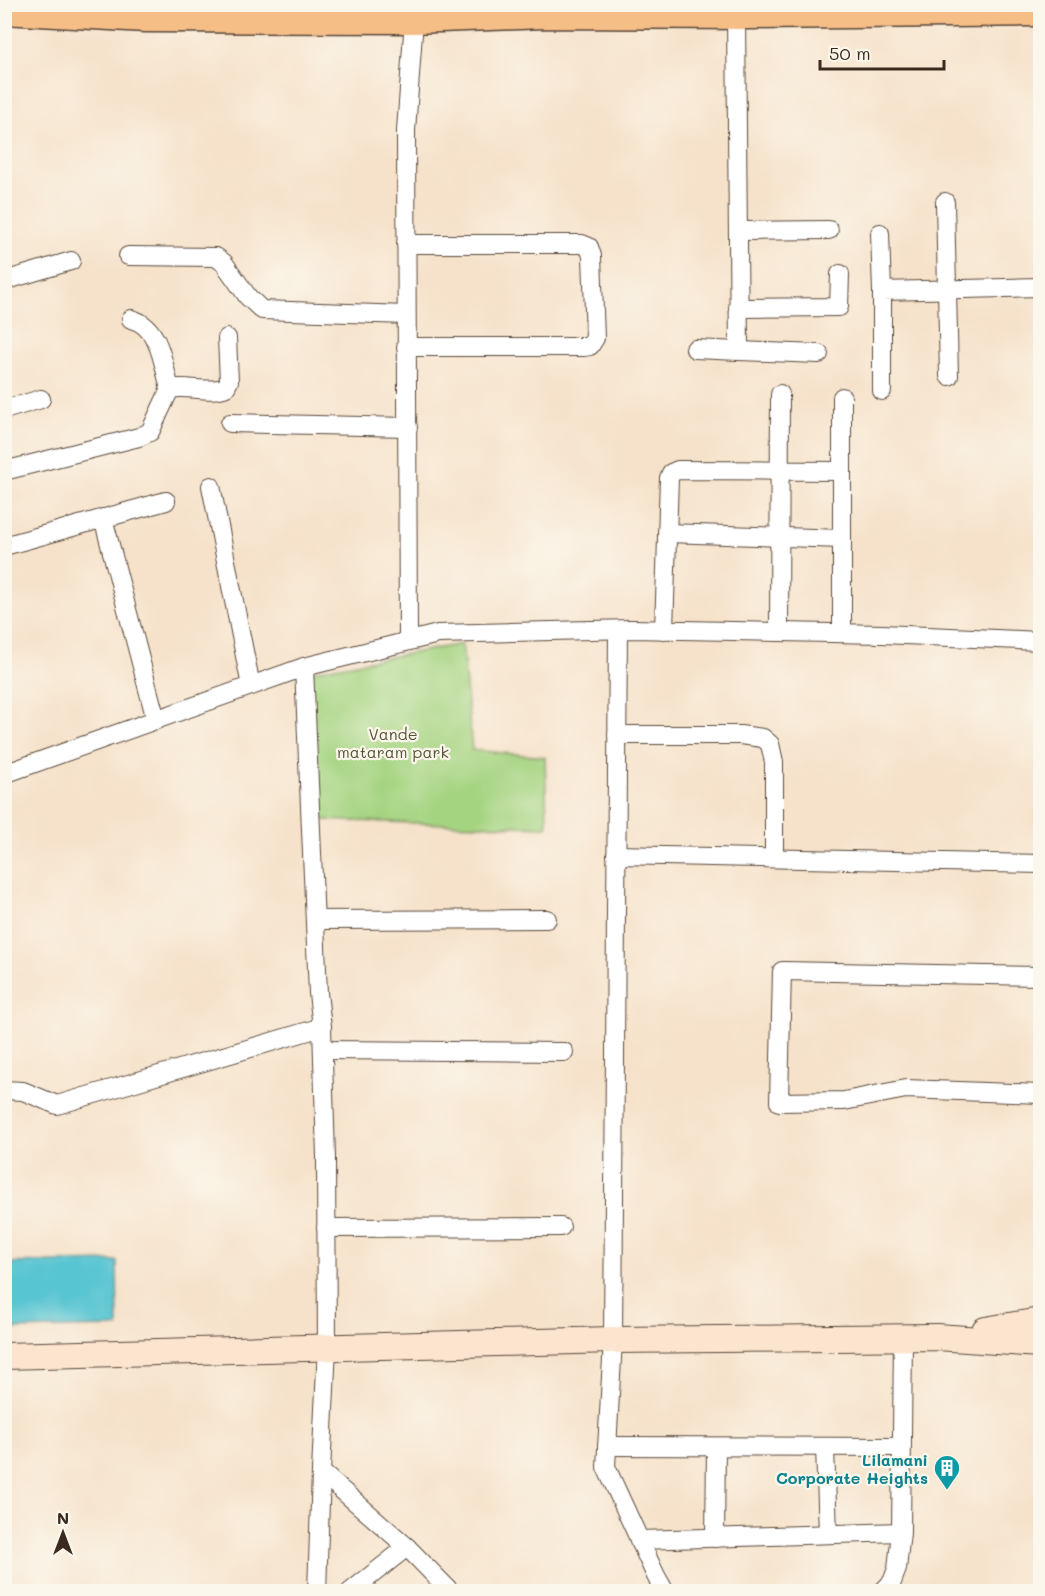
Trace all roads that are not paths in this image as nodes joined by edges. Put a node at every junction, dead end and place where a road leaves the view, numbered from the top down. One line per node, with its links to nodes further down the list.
1 (968, 9): 3 (main road); 4 (main road)
2 (4, 10): 5 (main road)
3 (1041, 12)
4 (736, 15): 5 (main road); 8 (street)
5 (414, 19): 10 (street)
6 (945, 202): 16 (street)
7 (829, 230): 8 (street)
8 (738, 231): 18 (street)
9 (880, 232): 17 (street)
10 (406, 244): 19 (street); 22 (street)
11 (128, 256): 19 (street)
12 (71, 261): 14 (street)
13 (840, 274): 18 (street)
14 (4, 281)
15 (1041, 287): 16 (street)
16 (947, 290): 17 (street); 26 (street)
17 (882, 291): 28 (street)
18 (738, 308): 24 (street)
19 (406, 315): 22 (street)
20 (131, 319): 27 (street)
21 (227, 338): 27 (street)
22 (406, 347): 34 (street)
23 (695, 349): 24 (street)
24 (739, 351): 25 (street)
25 (819, 354)
26 (949, 376)
27 (170, 389): 35 (street)
28 (882, 391)
29 (780, 394): 36 (street)
30 (843, 397): 37 (street)
31 (41, 399): 32 (street)
32 (4, 410)
33 (230, 423): 34 (street)
34 (408, 427): 49 (street)
35 (4, 471)
36 (780, 471): 37 (street); 41 (street); 42 (street)
37 (843, 471): 43 (street)
38 (211, 486): 52 (street)
39 (166, 501): 40 (street)
40 (103, 518): 44 (street); 53 (street)
41 (667, 533): 42 (street); 46 (street)
42 (780, 537): 43 (street); 47 (street)
43 (843, 539): 48 (street)
44 (4, 546)
45 (618, 630): 46 (street); 49 (street); 54 (street)
46 (664, 630): 47 (street)
47 (779, 632): 48 (street)
48 (843, 633): 50 (street)
49 (408, 641): 51 (street)
50 (1041, 641)
51 (303, 667): 52 (street); 60 (street)
52 (251, 686): 53 (street)
53 (156, 720): 55 (street)
54 (617, 735): 56 (street); 57 (street)
55 (4, 774)
56 (616, 855): 57 (street); 72 (street)
57 (774, 858): 58 (street)
58 (1041, 864)
59 (547, 919): 60 (street)
60 (315, 920): 62 (street)
61 (1041, 975): 66 (street)
62 (322, 1027): 63 (street); 65 (street)
63 (323, 1050): 64 (street); 68 (street)
64 (564, 1052)
65 (4, 1090)
66 (1041, 1094)
67 (561, 1227): 68 (street)
68 (326, 1228): 74 (street)
69 (1041, 1321): 71 (street)
70 (903, 1337): 71 (street); 72 (street); 79 (street)
71 (937, 1337): 73 (street)
72 (613, 1340): 74 (street); 76 (street)
73 (1041, 1344)
74 (327, 1347): 75 (street); 80 (street)
75 (4, 1356)
76 (607, 1446): 77 (street); 84 (street)
77 (716, 1446): 78 (street); 83 (street)
78 (825, 1447): 79 (street); 82 (street)
79 (902, 1447): 81 (street)
80 (321, 1472): 85 (street); 86 (street)
81 (901, 1532): 82 (street); 90 (street)
82 (828, 1534): 83 (street)
83 (716, 1538): 84 (street)
84 (639, 1540): 89 (street)
85 (407, 1547): 87 (street); 88 (street)
86 (317, 1592)
87 (350, 1592)
88 (451, 1592)
89 (665, 1592)
90 (882, 1592)

